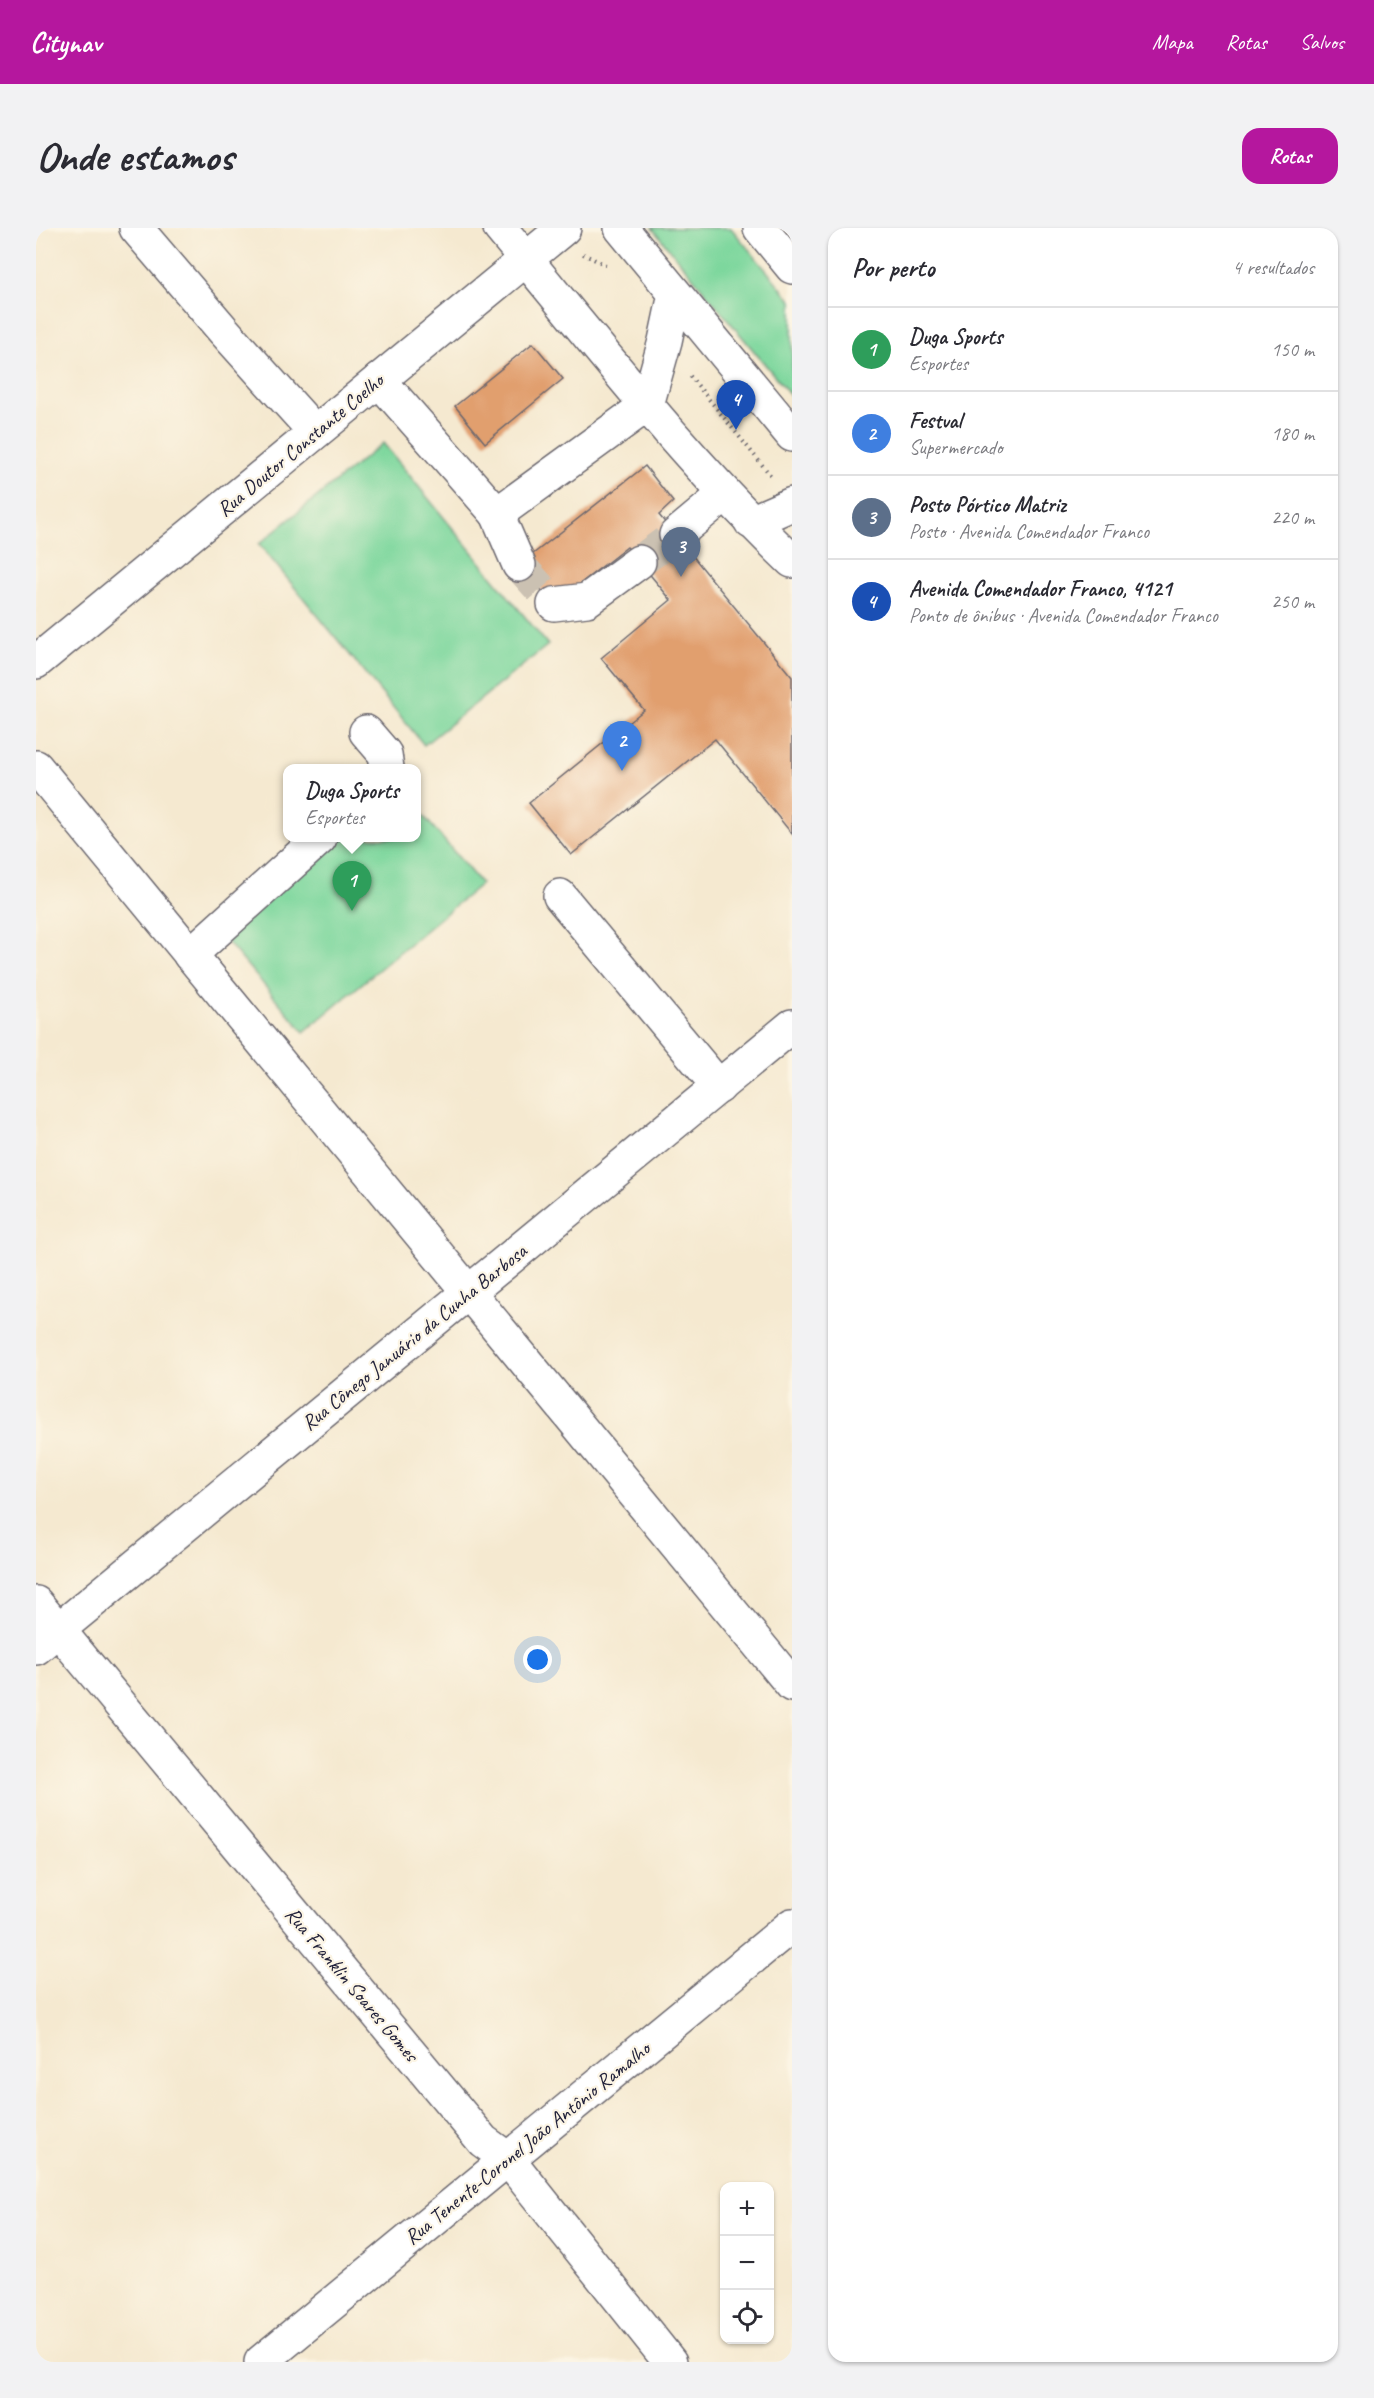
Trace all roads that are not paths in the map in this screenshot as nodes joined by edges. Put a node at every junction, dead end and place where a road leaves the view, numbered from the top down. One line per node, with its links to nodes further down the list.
1 (136, 228): 11 (main road)
2 (500, 228): 6 (main road)
3 (564, 228): 6 (main road, Rua Doutor Constante Coelho)
4 (621, 228): 8 (main road)
5 (759, 228): 7 (main road)
6 (526, 259): 9 (main road, Rua Doutor Constante Coelho); 10 (main road)
7 (792, 267)
8 (675, 294): 10 (main road); 12 (main road)
9 (379, 380): 11 (main road, Rua Doutor Constante Coelho); 15 (main road)
10 (647, 405): 14 (main road); 15 (main road)
11 (315, 432): 22 (main road, Rua Doutor Constante Coelho)
12 (792, 435)
13 (783, 491): 16 (main road)
14 (726, 494): 16 (main road); 17 (main road)
15 (497, 514): 20 (main road)
16 (751, 522): 18 (main road)
17 (676, 535)
18 (792, 561)
19 (639, 562): 21 (main road)
20 (519, 565)
21 (554, 604)
22 (36, 662)
23 (366, 732): 24 (main road)
24 (386, 764)
25 (36, 767): 28 (main road)
26 (314, 842): 28 (main road)
27 (560, 896): 30 (main road)
28 (190, 955): 31 (main road)
29 (792, 1026): 30 (main road, Rua Cônego Januário da Cunha Barbosa)
30 (718, 1087): 31 (main road, Rua Cônego Januário da Cunha Barbosa)
31 (469, 1293): 33 (main road, Rua Cônego Januário da Cunha Barbosa); 34 (main road)
32 (36, 1603): 33 (main road, Rua Franklin Soares Gomes)
33 (47, 1640): 36 (main road, Rua Franklin Soares Gomes)
34 (792, 1685)
35 (792, 1925): 36 (main road, Rua Tenente-Coronel João Antônio Ramalho)
36 (508, 2159): 37 (main road, Rua Tenente-Coronel João Antônio Ramalho); 38 (main road, Rua Franklin Soares Gomes)
37 (261, 2362)
38 (670, 2362)

